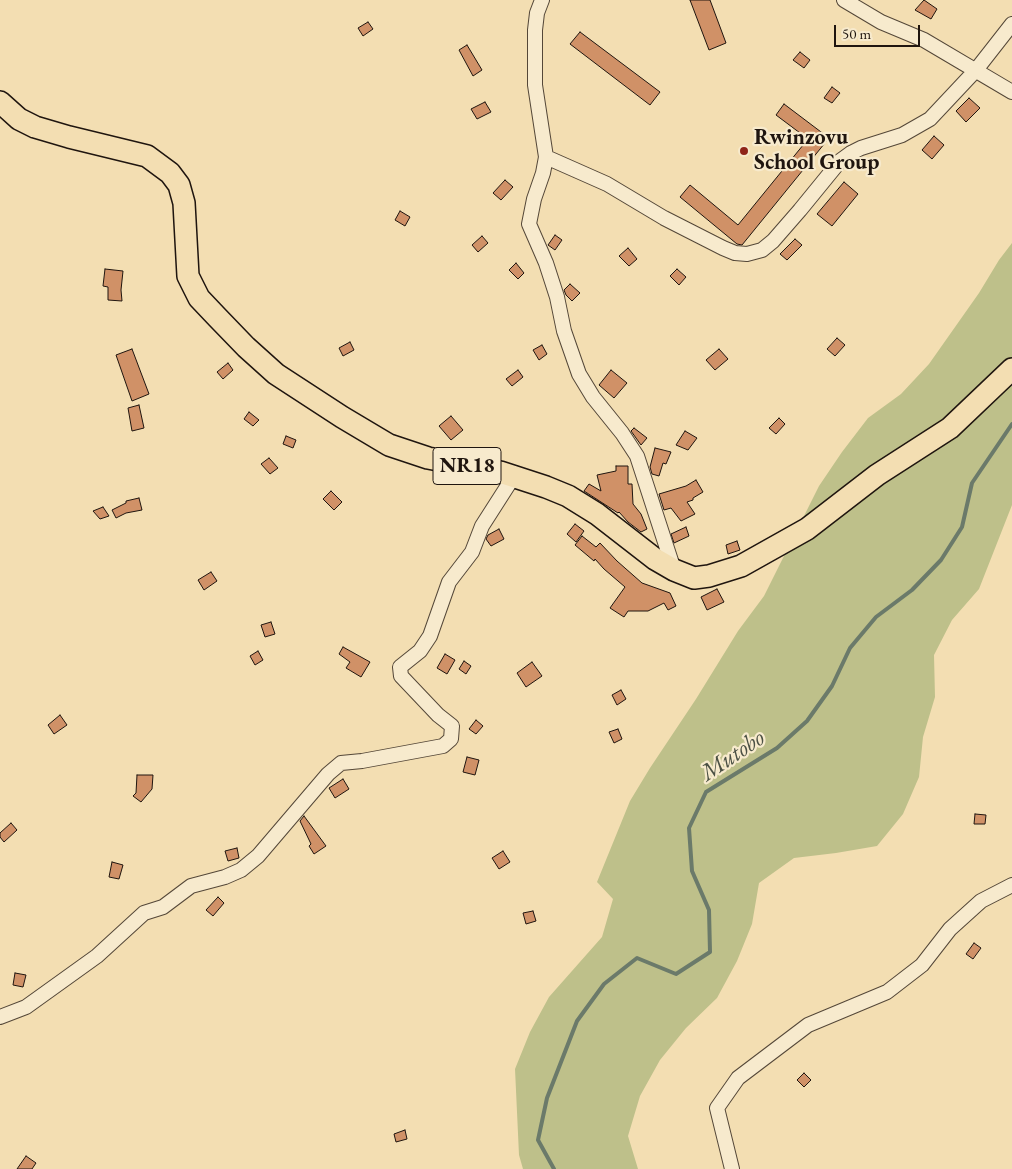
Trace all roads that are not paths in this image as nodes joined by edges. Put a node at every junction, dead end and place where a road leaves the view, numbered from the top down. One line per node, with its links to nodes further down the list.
1 (542, 0): 7 (street)
2 (844, 0): 4 (street)
3 (1012, 24): 4 (street)
4 (976, 70): 5 (street); 7 (street)
5 (1012, 92)
6 (0, 102): 9 (main road, NR18)
7 (546, 157): 10 (street)
8 (1012, 369): 10 (main road, NR18)
9 (514, 476): 10 (main road, NR18); 12 (street)
10 (674, 570)
11 (1012, 885): 13 (street)
12 (0, 1017)
13 (732, 1169)

